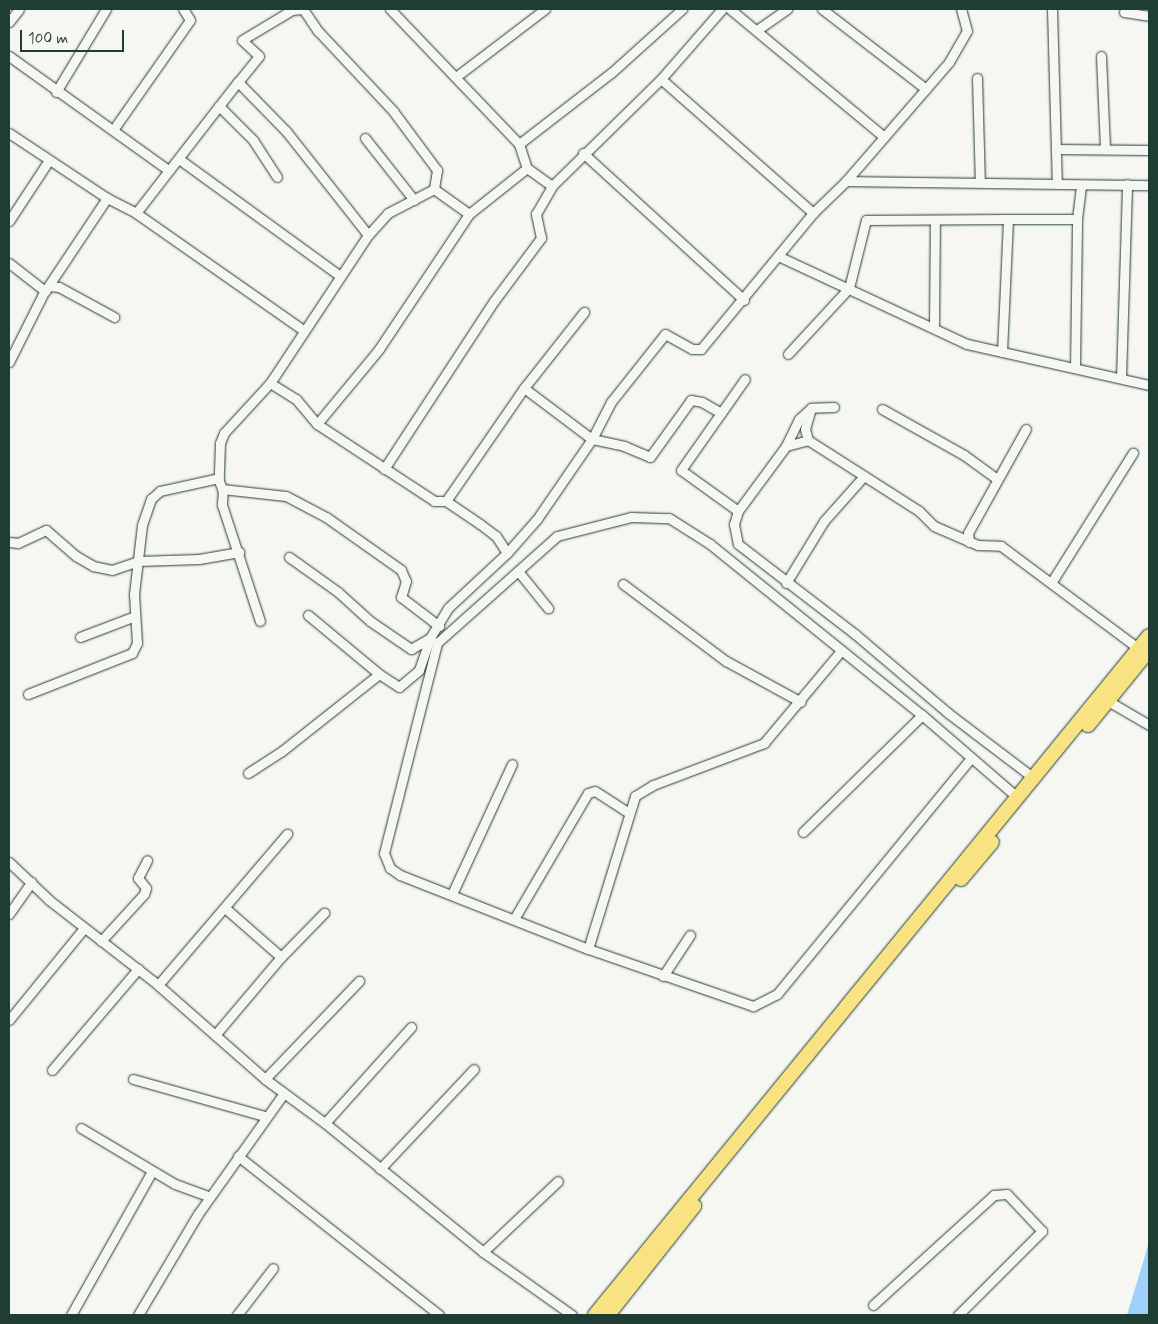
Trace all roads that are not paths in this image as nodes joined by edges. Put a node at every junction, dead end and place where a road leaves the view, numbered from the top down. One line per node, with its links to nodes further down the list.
1 (19, 9): 16 (street)
2 (106, 9): 25 (street)
3 (183, 9): 27 (street)
4 (303, 9): 23 (street); 48 (street)
5 (390, 9): 20 (street)
6 (545, 9): 20 (street)
7 (682, 9): 31 (street)
8 (722, 9): 22 (street)
9 (730, 9): 17 (street)
10 (787, 9): 17 (street)
11 (822, 9): 24 (street)
12 (961, 9): 24 (street)
13 (1052, 9): 32 (street)
14 (1124, 12): 15 (street)
15 (1149, 16)
16 (9, 22)
17 (757, 30): 29 (street)
18 (9, 56): 25 (street)
19 (1101, 56): 33 (street)
20 (457, 76): 31 (street)
21 (977, 78): 42 (street)
22 (661, 79): 35 (street); 52 (street)
23 (238, 82): 26 (street); 58 (street)
24 (926, 89): 29 (street)
25 (56, 92): 27 (street)
26 (219, 106): 36 (street); 40 (street)
27 (113, 130): 39 (street)
28 (9, 133): 37 (street)
29 (884, 137): 41 (street)
30 (365, 138): 50 (street)
31 (519, 144): 38 (street)
32 (1056, 148): 33 (street); 43 (street)
33 (1105, 149): 34 (street)
34 (1149, 150)
35 (583, 153): 47 (street); 64 (street)
36 (179, 158): 39 (street); 61 (street)
37 (50, 160): 49 (street); 57 (street)
38 (527, 168): 47 (street); 53 (street)
39 (168, 170): 51 (street)
40 (277, 176)
41 (846, 181): 42 (street); 52 (street)
42 (980, 183): 43 (street)
43 (1057, 183): 45 (street)
44 (1127, 184): 45 (street); 46 (street); 73 (street)
45 (1082, 185): 55 (street)
46 (1149, 185)
47 (552, 186): 88 (street)
48 (434, 189): 50 (street); 53 (street)
49 (107, 198): 51 (street); 63 (street)
50 (414, 200): 58 (street)
51 (136, 213): 68 (street)
52 (813, 213): 59 (street)
53 (469, 214): 82 (street)
54 (1008, 219): 55 (street); 56 (street); 69 (street)
55 (1077, 219): 72 (street)
56 (935, 220): 62 (street); 67 (street)
57 (9, 221)
58 (368, 235): 61 (street)
59 (778, 256): 62 (street); 64 (street)
60 (9, 264): 63 (street)
61 (340, 276): 68 (street)
62 (849, 288): 67 (street); 70 (street)
63 (47, 289): 66 (street); 71 (street)
64 (744, 300): 84 (street)
65 (584, 312): 77 (street)
66 (114, 317)
67 (934, 327): 69 (street)
68 (303, 330): 75 (street)
69 (1002, 352): 72 (street)
70 (788, 354)
71 (9, 362)
72 (1075, 368): 73 (street)
73 (1120, 378): 76 (street)
74 (746, 379): 81 (street)
75 (270, 383): 82 (street); 90 (street)
76 (1149, 385)
77 (524, 388): 84 (street); 93 (street)
78 (834, 407): 79 (street)
79 (811, 408): 85 (street); 86 (street)
80 (882, 409): 91 (street)
81 (721, 414): 84 (street); 94 (street)
82 (317, 424): 88 (street)
83 (1026, 429): 91 (street)
84 (592, 439): 98 (street)
85 (808, 440): 86 (street); 89 (street)
86 (786, 446): 94 (street)
87 (1133, 453): 103 (street)
88 (384, 468): 93 (street)
89 (864, 476): 96 (street); 102 (street)
90 (219, 478): 92 (street); 100 (street)
91 (997, 479): 96 (street)
92 (223, 489): 97 (street); 109 (street)
93 (446, 501): 98 (street)
94 (738, 511): 102 (street)
95 (9, 542): 100 (street)
96 (969, 542): 103 (street)
97 (239, 552): 100 (street); 108 (street)
98 (507, 553): 109 (street)
99 (289, 557): 112 (street)
100 (138, 561): 107 (street)
101 (518, 570): 105 (street); 114 (street); 133 (street)
102 (786, 583): 125 (street)
103 (1051, 583): 113 (street)
104 (623, 584): 119 (street)
105 (548, 608)
106 (308, 615): 115 (street)
107 (135, 616): 111 (street); 117 (street)
108 (260, 621)
109 (439, 626): 112 (street)
110 (1149, 636): 113 (highway)
111 (80, 637)
112 (430, 638): 115 (street)
113 (1144, 649): 116 (highway)
114 (840, 651): 119 (street); 120 (street)
115 (379, 674): 124 (street)
116 (1122, 675): 118 (highway); 125 (highway)
117 (28, 694)
118 (1108, 700): 121 (street); 158 (highway)
119 (801, 702): 127 (street)
120 (922, 715): 122 (street); 128 (street)
121 (1149, 724)
122 (971, 758): 126 (street); 144 (street)
123 (512, 764): 133 (street)
124 (248, 773)
125 (1035, 779): 126 (highway)
126 (1017, 798): 158 (highway)
127 (629, 813): 137 (street); 141 (street)
128 (803, 832)
129 (287, 834): 134 (street)
130 (147, 860): 140 (street)
131 (9, 862): 132 (street)
132 (30, 882): 136 (street); 138 (street)
133 (452, 894): 137 (street)
134 (225, 908): 142 (street); 146 (street)
135 (324, 913): 142 (street)
136 (9, 914)
137 (514, 919): 141 (street)
138 (84, 928): 140 (street); 147 (street)
139 (690, 934): 144 (street)
140 (101, 941): 143 (street)
141 (588, 949): 144 (street)
142 (281, 957): 149 (street)
143 (138, 969): 146 (street); 151 (street)
144 (663, 976)
145 (359, 981): 153 (street)
146 (158, 985): 149 (street)
147 (9, 1020)
148 (412, 1027): 156 (street)
149 (215, 1035): 153 (street)
150 (474, 1069): 160 (street)
151 (52, 1070)
152 (133, 1079): 155 (street)
153 (265, 1079): 154 (street)
154 (284, 1092): 155 (street); 156 (street)
155 (265, 1116): 159 (street)
156 (325, 1123): 160 (street)
157 (81, 1128): 161 (street)
158 (749, 1131): 172 (highway); 173 (highway)
159 (238, 1156): 163 (street); 170 (street)
160 (380, 1168): 164 (street)
161 (152, 1171): 163 (street); 167 (street)
162 (558, 1181): 164 (street)
163 (210, 1197): 168 (street)
164 (484, 1252): 171 (street)
165 (273, 1268): 169 (street)
166 (873, 1305): 174 (street)
167 (71, 1315)
168 (138, 1315)
169 (238, 1315)
170 (439, 1315)
171 (572, 1315)
172 (595, 1315)
173 (608, 1315)
174 (958, 1315)

